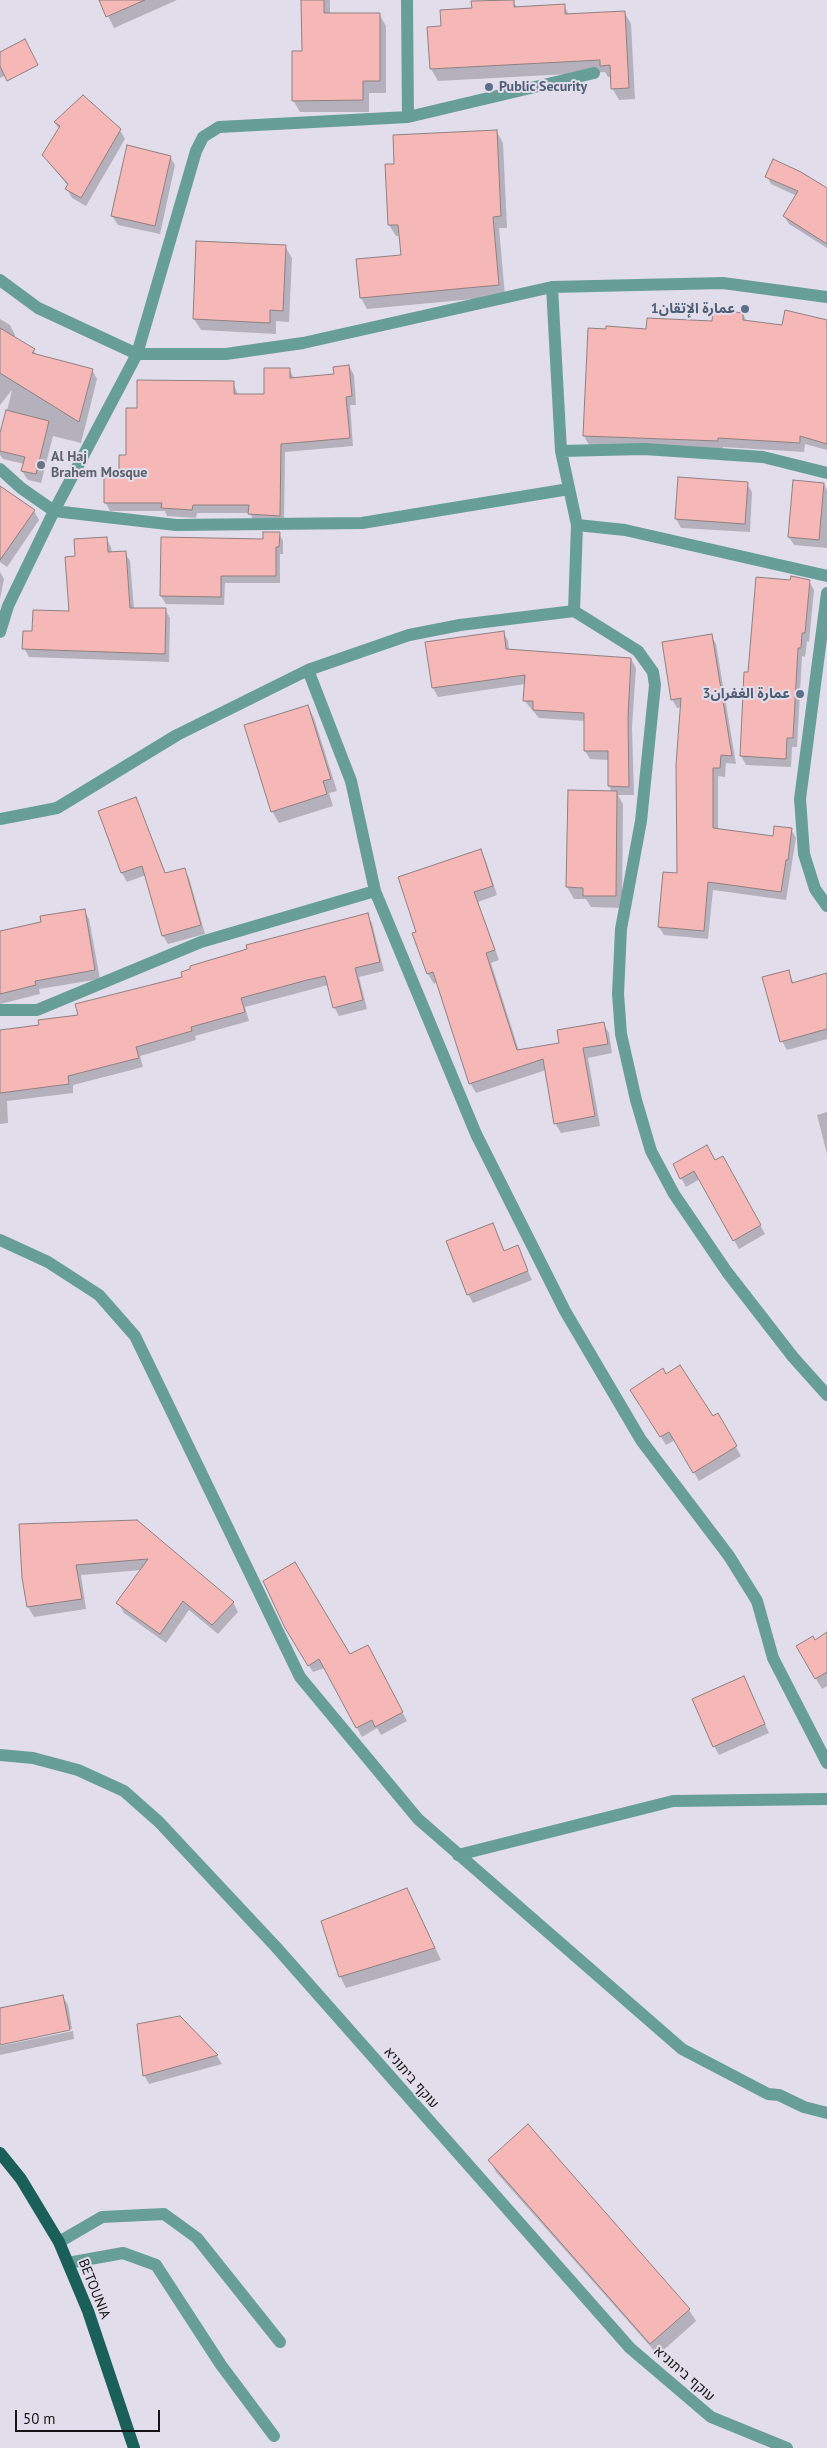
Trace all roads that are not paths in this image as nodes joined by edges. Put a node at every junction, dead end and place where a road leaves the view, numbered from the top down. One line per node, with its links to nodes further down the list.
1 (407, 0): 3 (street)
2 (594, 73): 3 (street)
3 (408, 117): 7 (street)
4 (0, 280): 7 (street)
5 (552, 286): 6 (street); 7 (street); 8 (street)
6 (827, 297)
7 (137, 354): 12 (street)
8 (561, 451): 10 (street); 11 (street)
9 (0, 469): 12 (street)
10 (827, 473)
11 (569, 489): 12 (street); 13 (street)
12 (54, 511): 17 (street)
13 (577, 525): 14 (street); 16 (street)
14 (827, 576)
15 (827, 593): 21 (street)
16 (574, 611): 18 (street); 24 (street)
17 (0, 632)
18 (308, 670): 19 (street); 20 (street)
19 (0, 819)
20 (375, 891): 22 (street); 26 (street)
21 (827, 906)
22 (0, 1010)
23 (0, 1240): 28 (street)
24 (827, 1395)
25 (0, 1755): 36 (street, עוקף ביתוניא)
26 (827, 1763)
27 (827, 1800): 28 (street)
28 (458, 1855): 29 (street)
29 (827, 2113)
30 (0, 2153): 31 (main road, BETOUNIA)
31 (59, 2242): 32 (main road, BETOUNIA); 33 (street)
32 (68, 2263): 34 (street); 35 (main road, BETOUNIA)
33 (280, 2342)
34 (274, 2436)
35 (134, 2448)
36 (787, 2448)

